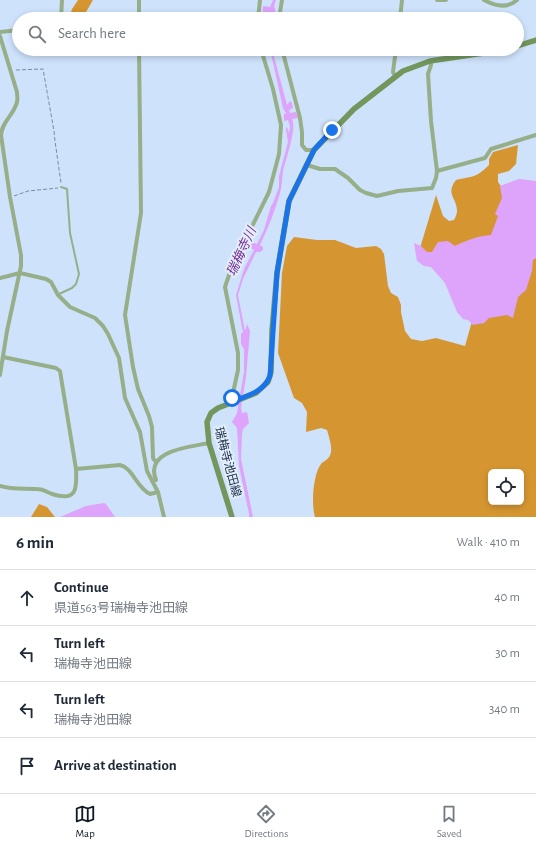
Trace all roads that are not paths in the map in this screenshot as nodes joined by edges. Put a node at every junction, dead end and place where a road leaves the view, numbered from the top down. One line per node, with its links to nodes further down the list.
1 (62, 0): 10 (street)
2 (138, 0): 11 (street)
3 (260, 0): 12 (street)
4 (282, 0): 13 (street)
5 (402, 0): 14 (street)
6 (437, 0): 7 (street)
7 (446, 0)
8 (484, 0): 9 (street)
9 (517, 0)
10 (61, 12)
11 (139, 12)
12 (259, 12)
13 (280, 12)
14 (401, 12)
15 (12, 31): 16 (street)
16 (0, 32)
17 (0, 36): 32 (street)
18 (536, 40): 19 (main road)
19 (524, 44)
20 (139, 56): 39 (street)
21 (263, 56): 37 (street)
22 (284, 56): 28 (street)
23 (395, 56): 26 (street)
24 (464, 56): 25 (main road)
25 (430, 61): 26 (main road); 30 (street)
26 (395, 76): 28 (main road)
27 (536, 135): 30 (street)
28 (314, 150): 29 (main road)
29 (306, 165): 30 (street); 37 (main road)
30 (436, 171)
31 (61, 187): 34 (lane)
32 (20, 274): 33 (street); 34 (street); 35 (street)
33 (0, 278)
34 (58, 295): 41 (street)
35 (3, 357): 36 (street); 40 (street)
36 (0, 375)
37 (231, 402): 38 (main road, 瑞梅寺池田線)
38 (209, 443): 39 (street); 45 (main road, 瑞梅寺池田線)
39 (156, 462): 41 (street)
40 (76, 469): 42 (street); 43 (street)
41 (152, 481): 43 (street)
42 (0, 486)
43 (158, 492): 44 (street)
44 (164, 517)
45 (232, 517)

